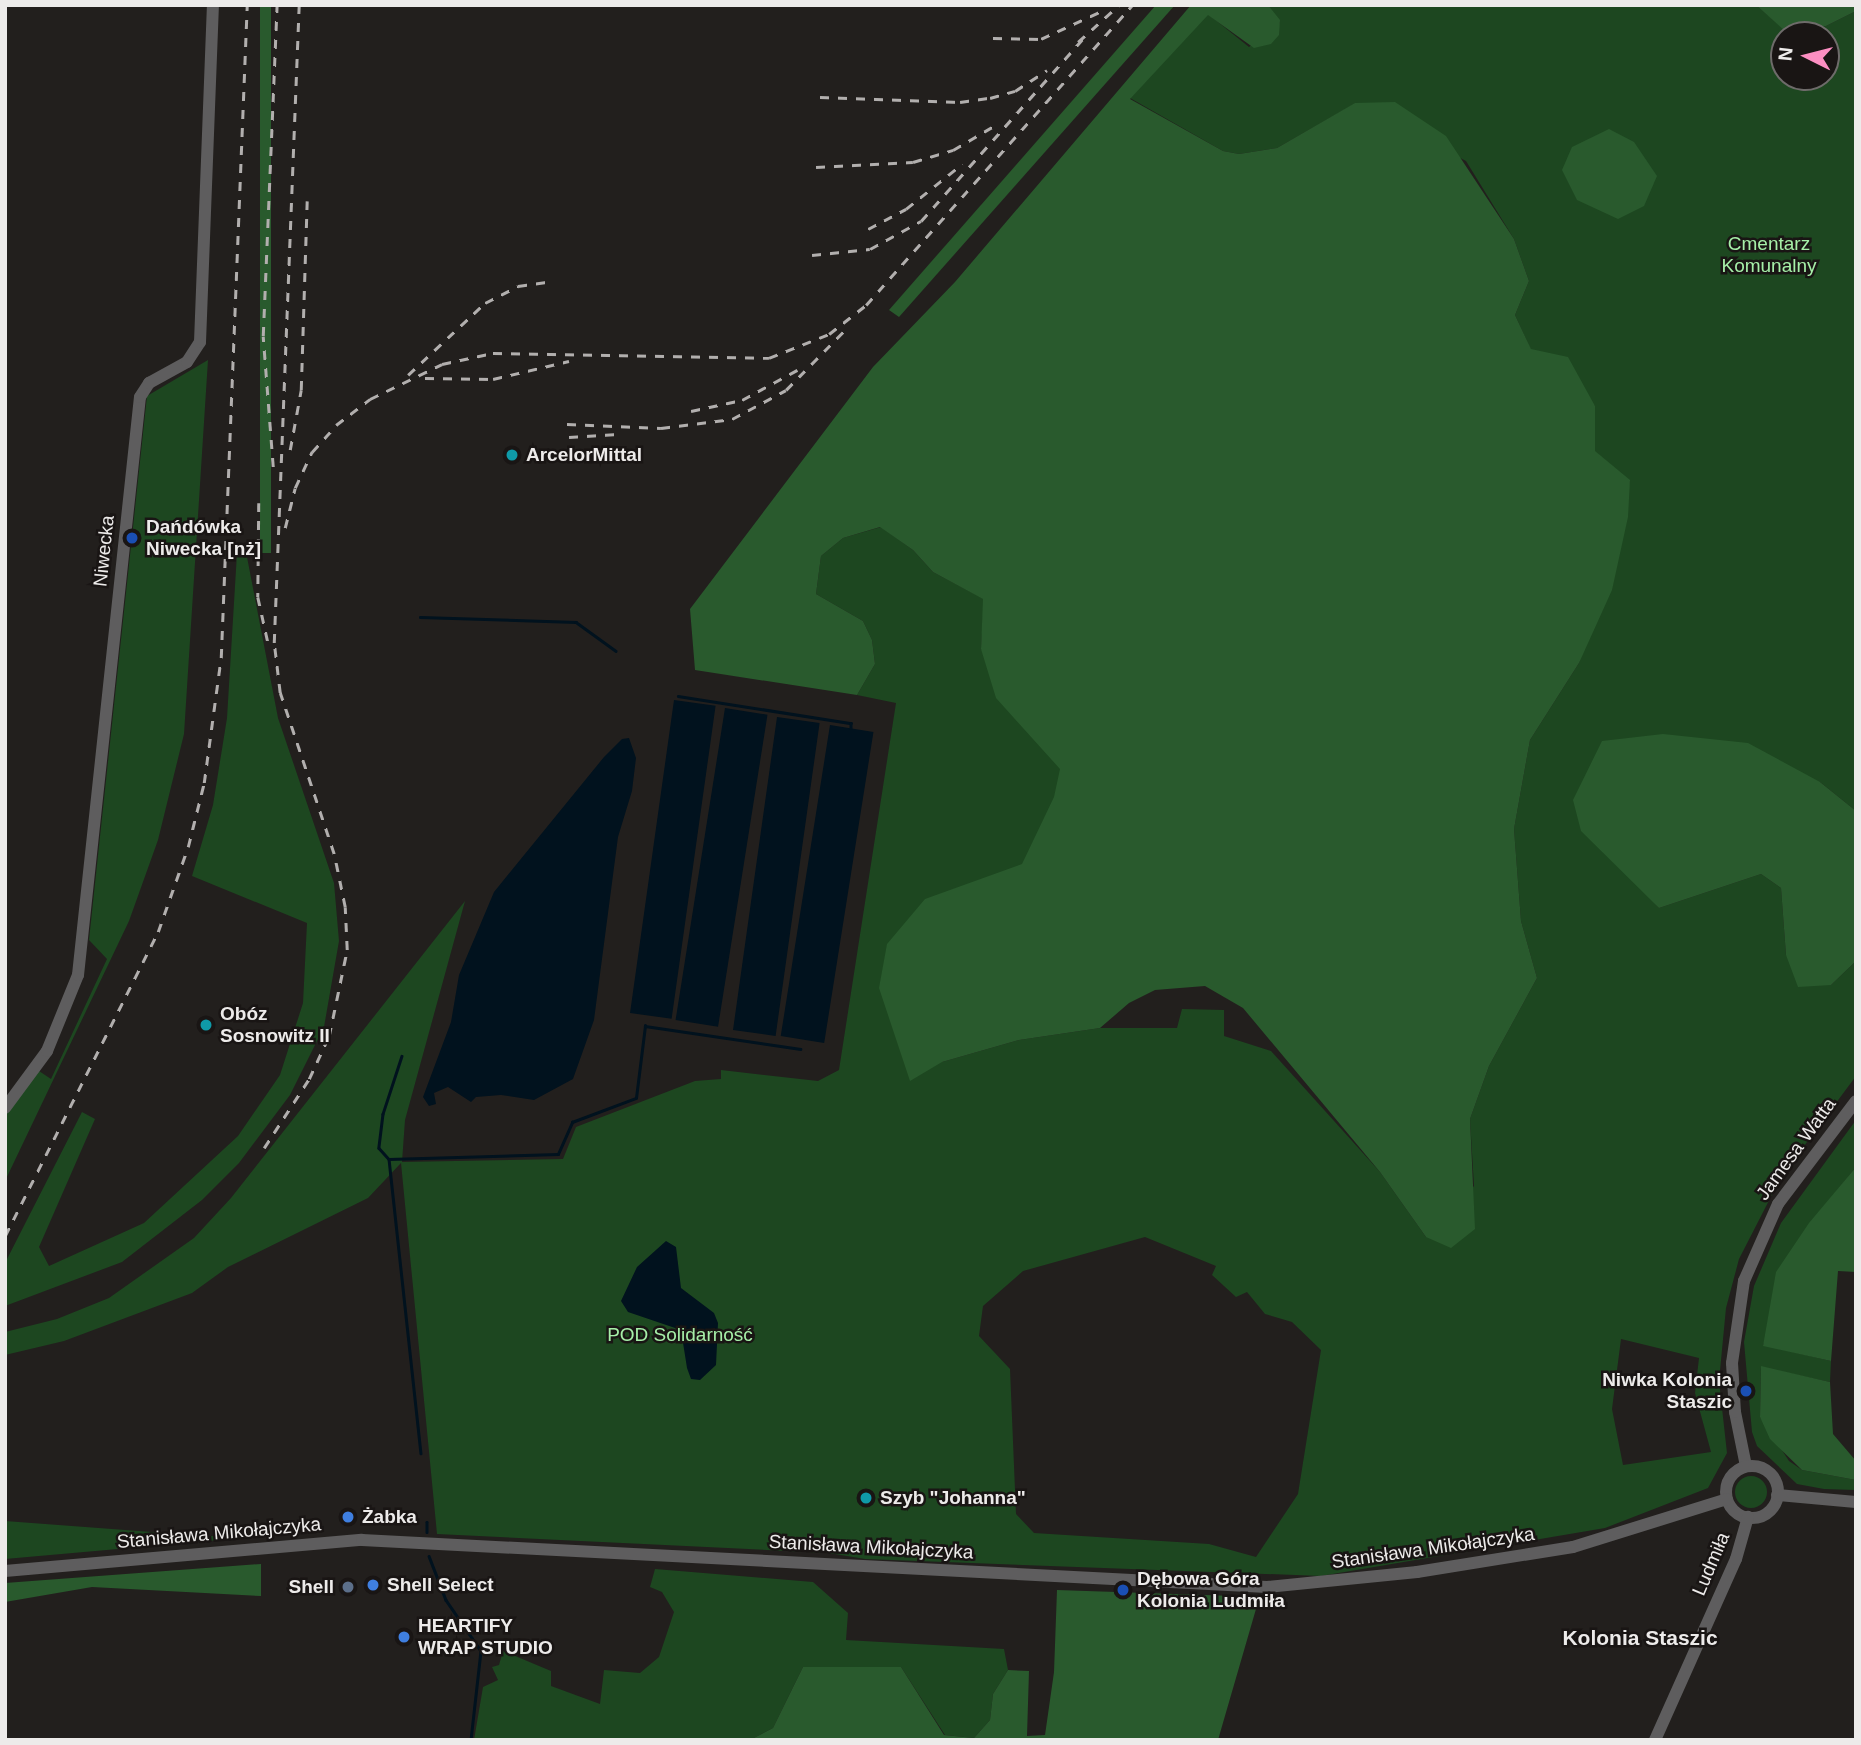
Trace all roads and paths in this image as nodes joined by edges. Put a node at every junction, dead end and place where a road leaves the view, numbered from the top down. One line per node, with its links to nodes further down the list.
1 (214, 5): 3 (street, Niwecka)
2 (1856, 1101): 4 (street, Jamesa Watta)
3 (5, 1108)
4 (1746, 1466): 5 (street); 6 (street)
5 (1777, 1495): 7 (street); 8 (street)
6 (1727, 1499): 8 (street); 9 (street, Stanisława Mikołajczyka)
7 (1856, 1502)
8 (1748, 1517): 10 (street, Ludmiła)
9 (5, 1571)
10 (1655, 1740)

